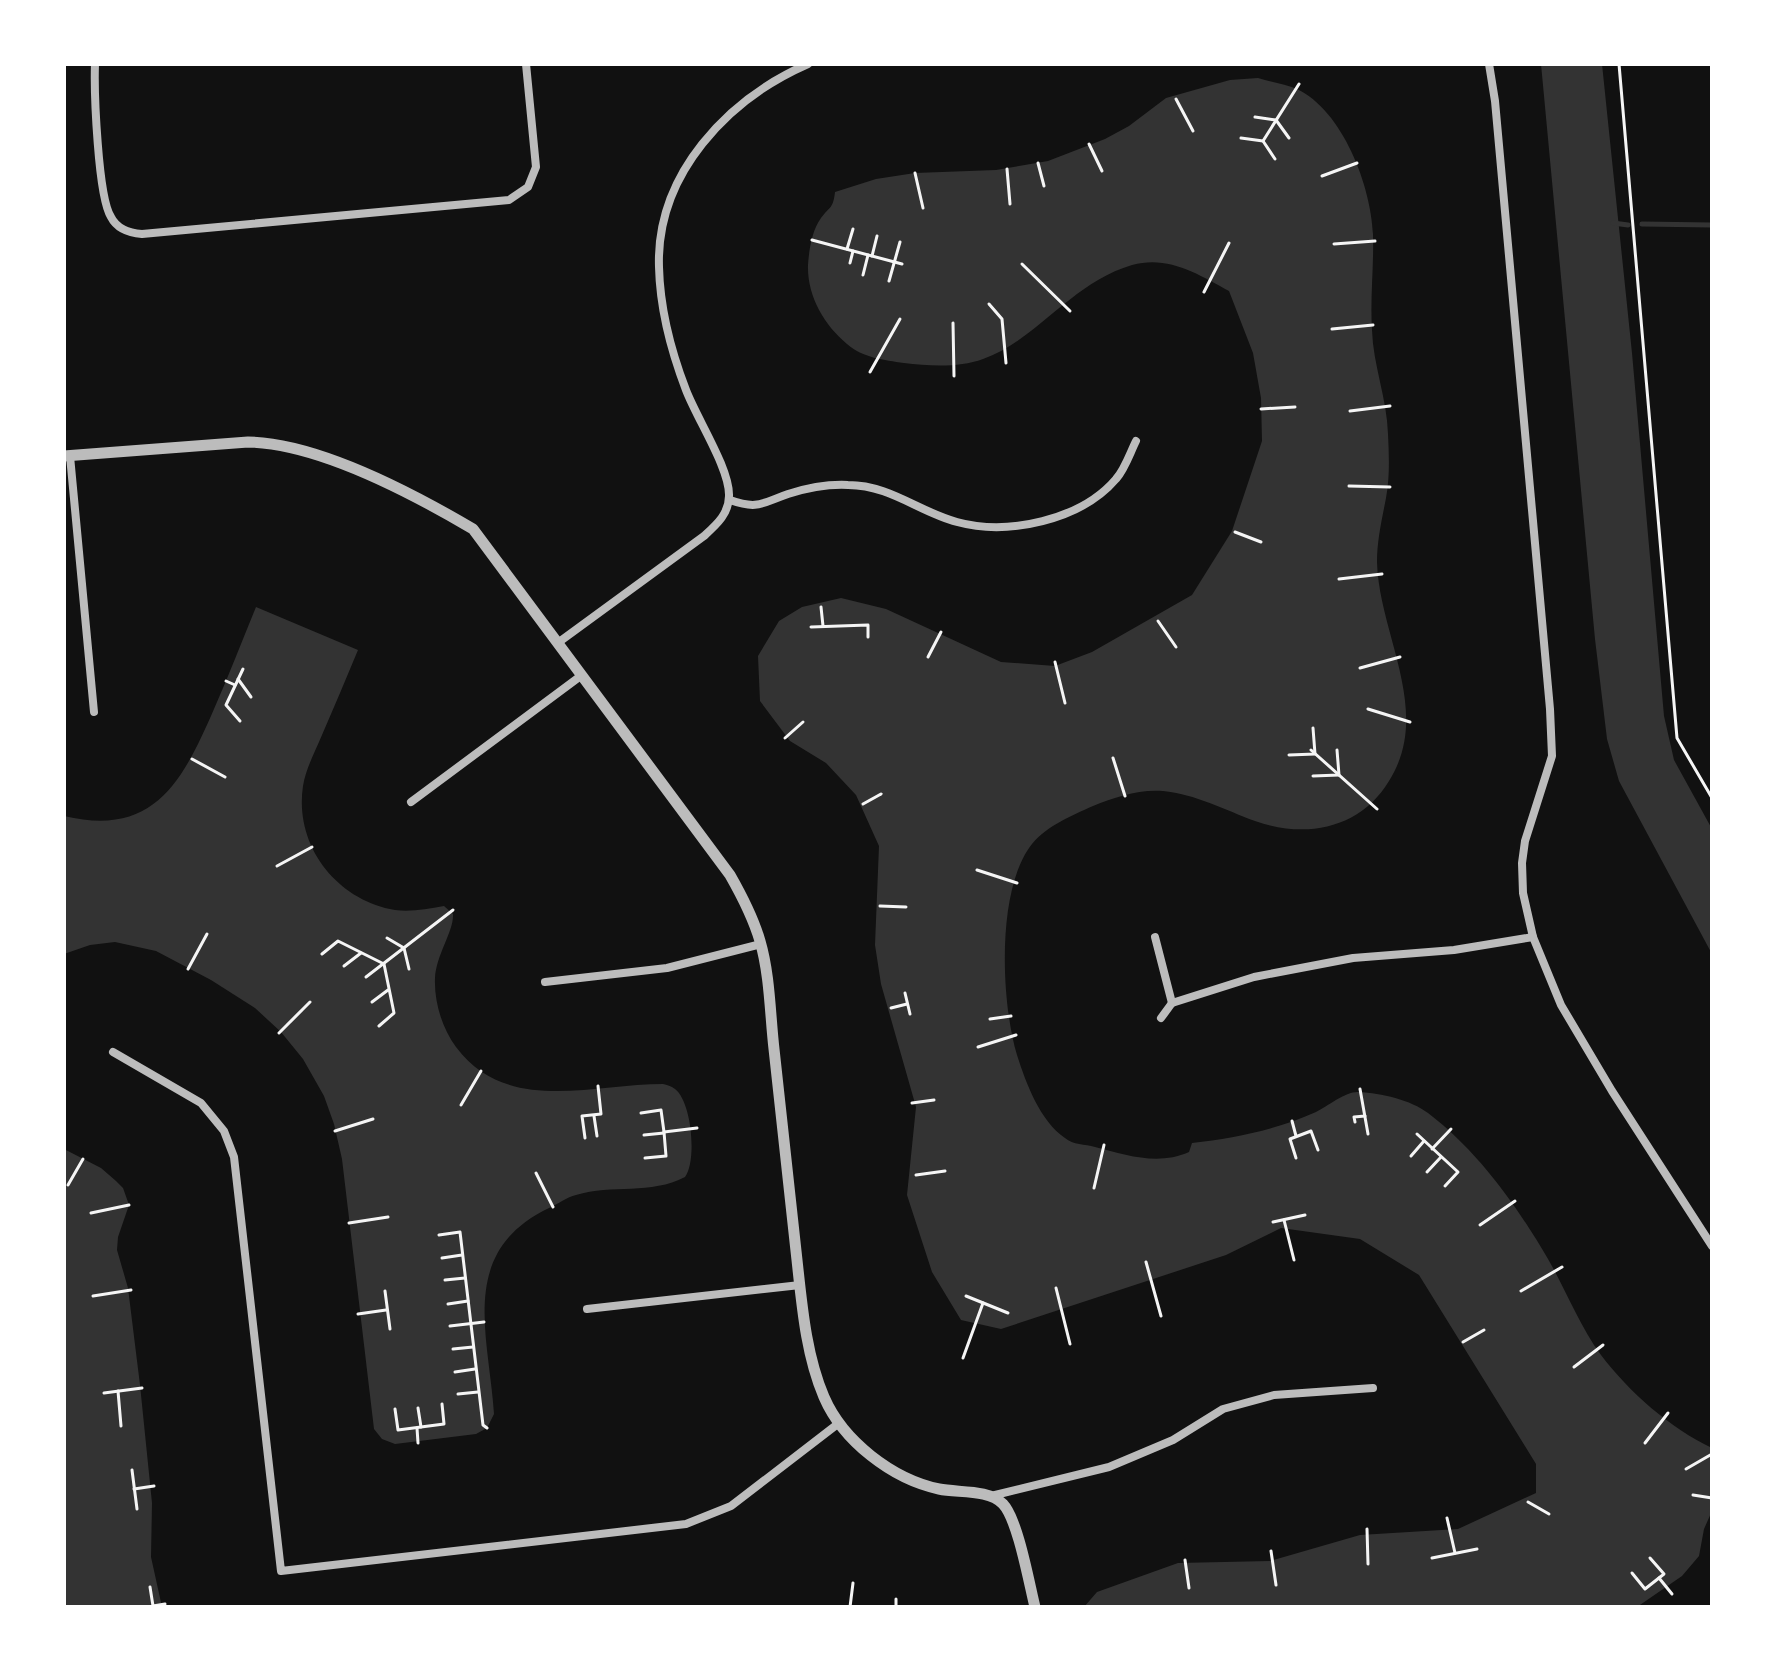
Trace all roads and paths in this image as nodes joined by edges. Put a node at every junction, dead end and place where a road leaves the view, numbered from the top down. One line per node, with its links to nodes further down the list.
1 (95, 64): 2 (street)
2 (526, 64)
3 (808, 64): 59 (street)
4 (1489, 64): 113 (street)
5 (1619, 64): 100 (path)
6 (1299, 84): 9 (path)
7 (1176, 99): 10 (path)
8 (1255, 117): 9 (path)
9 (1276, 120): 12 (path); 13 (path)
10 (1193, 131)
11 (1241, 138): 13 (path)
12 (1289, 138)
13 (1263, 141): 15 (path)
14 (1089, 144): 19 (path)
15 (1275, 159)
16 (1038, 163): 22 (path)
17 (1357, 163): 21 (path)
18 (1007, 169): 23 (path)
19 (1102, 171)
20 (915, 173): 24 (path)
21 (1322, 176)
22 (1044, 186)
23 (1010, 204)
24 (923, 208)
25 (853, 229): 32 (path)
26 (877, 236): 34 (path)
27 (812, 240): 32 (path)
28 (1375, 241): 31 (path)
29 (900, 242): 35 (path)
30 (1229, 243): 41 (path)
31 (1334, 244)
32 (847, 249): 33 (path)
33 (853, 251): 34 (path); 36 (path)
34 (870, 255): 35 (path); 39 (path)
35 (895, 262): 37 (path); 40 (path)
36 (850, 263)
37 (902, 264)
38 (1022, 264): 43 (path)
39 (863, 275)
40 (889, 281)
41 (1204, 292)
42 (989, 304): 48 (path)
43 (1070, 311)
44 (900, 319): 49 (path)
45 (953, 323): 50 (path)
46 (1373, 325): 47 (path)
47 (1332, 329)
48 (1006, 363)
49 (870, 372)
50 (954, 376)
51 (1390, 406): 54 (path)
52 (1295, 407): 53 (path)
53 (1261, 409)
54 (1350, 411)
55 (1136, 441): 59 (street)
56 (67, 456): 70 (street); 84 (street)
57 (1349, 486): 58 (path)
58 (1390, 487)
59 (730, 500): 70 (street)
60 (1235, 532): 61 (path)
61 (1261, 542)
62 (1382, 574): 63 (path)
63 (1339, 579)
64 (821, 607): 66 (path)
65 (1158, 621): 71 (path)
66 (823, 626): 67 (path); 69 (path)
67 (811, 627)
68 (941, 632): 72 (path)
69 (868, 637)
70 (559, 642): 77 (street)
71 (1176, 647)
72 (928, 657)
73 (1400, 657): 75 (path)
74 (1055, 662): 82 (path)
75 (1360, 668)
76 (243, 669): 78 (path)
77 (582, 675): 101 (street); 115 (street)
78 (238, 679): 80 (path); 81 (path)
79 (226, 681): 80 (path)
80 (235, 685): 85 (path)
81 (251, 697)
82 (1065, 703)
83 (1368, 709): 87 (path)
84 (94, 712)
85 (240, 721)
86 (803, 722): 89 (path)
87 (1410, 722)
88 (1313, 728): 91 (path)
89 (785, 738)
90 (1337, 750): 95 (path)
91 (1313, 752): 92 (path); 95 (path)
92 (1289, 755)
93 (1113, 758): 99 (path)
94 (192, 759): 97 (path)
95 (1339, 775): 96 (path); 103 (path)
96 (1313, 776)
97 (225, 777)
98 (881, 794): 102 (path)
99 (1125, 796)
100 (1712, 798)
101 (411, 802)
102 (863, 804)
103 (1377, 809)
104 (312, 847): 105 (path)
105 (277, 866)
106 (977, 870): 107 (path)
107 (1017, 883)
108 (880, 906): 109 (path)
109 (906, 907)
110 (453, 910): 116 (path)
111 (207, 934): 121 (path)
112 (1155, 937): 129 (street)
113 (1533, 937): 129 (street); 190 (street)
114 (387, 938): 116 (path)
115 (761, 944): 124 (street); 198 (street)
116 (404, 948): 119 (path); 122 (path)
117 (361, 953): 118 (path); 119 (path); 120 (path)
118 (322, 954)
119 (384, 964): 123 (path); 125 (path)
120 (344, 966)
121 (188, 969)
122 (409, 969)
123 (366, 977)
124 (545, 982)
125 (389, 989): 128 (path); 136 (path)
126 (905, 993): 130 (path)
127 (310, 1002): 137 (path)
128 (372, 1002)
129 (1172, 1003): 134 (street)
130 (907, 1004): 131 (path); 132 (path)
131 (891, 1008)
132 (910, 1014)
133 (1011, 1016): 135 (path)
134 (1161, 1018)
135 (990, 1019)
136 (379, 1026)
137 (279, 1033)
138 (1016, 1035): 139 (path)
139 (978, 1047)
140 (113, 1052): 237 (street)
141 (481, 1071): 146 (path)
142 (598, 1086): 148 (path)
143 (1360, 1089): 149 (path)
144 (934, 1100): 145 (path)
145 (912, 1103)
146 (461, 1105)
147 (641, 1113): 156 (path)
148 (594, 1115): 160 (path); 162 (path)
149 (1365, 1116): 152 (path); 157 (path)
150 (373, 1119): 155 (path)
151 (1292, 1121): 161 (path)
152 (1355, 1122)
153 (697, 1128): 156 (path)
154 (1451, 1129): 165 (path)
155 (335, 1131)
156 (664, 1133): 159 (path); 169 (path)
157 (1368, 1134)
158 (1417, 1134): 163 (path)
159 (644, 1135)
160 (597, 1136)
161 (1296, 1136): 166 (path); 170 (path)
162 (585, 1138)
163 (1424, 1141): 165 (path); 167 (path)
164 (1104, 1145): 178 (path)
165 (1432, 1149): 168 (path)
166 (1318, 1150)
167 (1411, 1156)
168 (1441, 1157): 173 (path); 177 (path)
169 (645, 1158)
170 (1296, 1158)
171 (83, 1159): 176 (path)
172 (945, 1171): 175 (path)
173 (1427, 1172)
174 (536, 1173): 181 (path)
175 (916, 1175)
176 (68, 1185)
177 (1445, 1186)
178 (1094, 1188)
179 (1515, 1201): 188 (path)
180 (129, 1205): 182 (path)
181 (553, 1207)
182 (91, 1213)
183 (1305, 1215): 185 (path)
184 (388, 1217): 187 (path)
185 (1284, 1220): 186 (path); 193 (path)
186 (1273, 1222)
187 (349, 1223)
188 (1480, 1225)
189 (439, 1235): 191 (path)
190 (1712, 1246)
191 (463, 1255): 192 (path); 196 (path)
192 (442, 1258)
193 (1294, 1260)
194 (1146, 1262): 212 (path)
195 (1562, 1267): 202 (path)
196 (466, 1278): 197 (path); 205 (path)
197 (445, 1280)
198 (800, 1285): 208 (street); 237 (street)
199 (1056, 1288): 219 (path)
200 (131, 1290): 203 (path)
201 (385, 1291): 209 (path)
202 (1521, 1291)
203 (93, 1296)
204 (966, 1296): 206 (path)
205 (468, 1301): 207 (path); 214 (path)
206 (983, 1303): 210 (path); 223 (path)
207 (448, 1304)
208 (587, 1309)
209 (388, 1310): 211 (path); 216 (path)
210 (1008, 1313)
211 (358, 1314)
212 (1161, 1316)
213 (484, 1322): 214 (path)
214 (471, 1324): 215 (path); 221 (path)
215 (450, 1326)
216 (390, 1329)
217 (1484, 1330): 218 (path)
218 (1463, 1342)
219 (1070, 1344)
220 (1603, 1345): 224 (path)
221 (474, 1347): 222 (path); 225 (path)
222 (453, 1349)
223 (963, 1358)
224 (1574, 1367)
225 (476, 1369): 226 (path); 230 (path)
226 (455, 1372)
227 (142, 1388): 229 (path)
228 (1373, 1388): 249 (street)
229 (118, 1391): 231 (path); 238 (path)
230 (479, 1392): 232 (path); 240 (path)
231 (104, 1393)
232 (458, 1394)
233 (442, 1404): 239 (path)
234 (418, 1408): 239 (path)
235 (395, 1409): 239 (path)
236 (1668, 1413): 242 (path)
237 (839, 1423): 249 (street)
238 (121, 1426)
239 (419, 1427): 241 (path)
240 (487, 1428)
241 (418, 1443)
242 (1645, 1443)
243 (1712, 1454): 244 (path)
244 (1686, 1469)
245 (132, 1470): 247 (path)
246 (154, 1486): 247 (path)
247 (134, 1489): 252 (path)
248 (1693, 1495): 250 (path)
249 (990, 1496): 274 (street)
250 (1712, 1498)
251 (1528, 1502): 253 (path)
252 (137, 1509)
253 (1549, 1514)
254 (1447, 1518): 258 (path)
255 (1367, 1529): 262 (path)
256 (1477, 1549): 258 (path)
257 (1271, 1551): 266 (path)
258 (1455, 1553): 259 (path)
259 (1432, 1558)
260 (1650, 1558): 264 (path)
261 (1185, 1560): 268 (path)
262 (1368, 1564)
263 (1632, 1573): 264 (path)
264 (1659, 1578): 269 (path)
265 (853, 1583): 272 (path)
266 (1276, 1585)
267 (150, 1587): 271 (path)
268 (1189, 1588)
269 (1672, 1594)
270 (896, 1599): 273 (path)
271 (165, 1604)
272 (850, 1607)
273 (896, 1607)
274 (1035, 1607)

